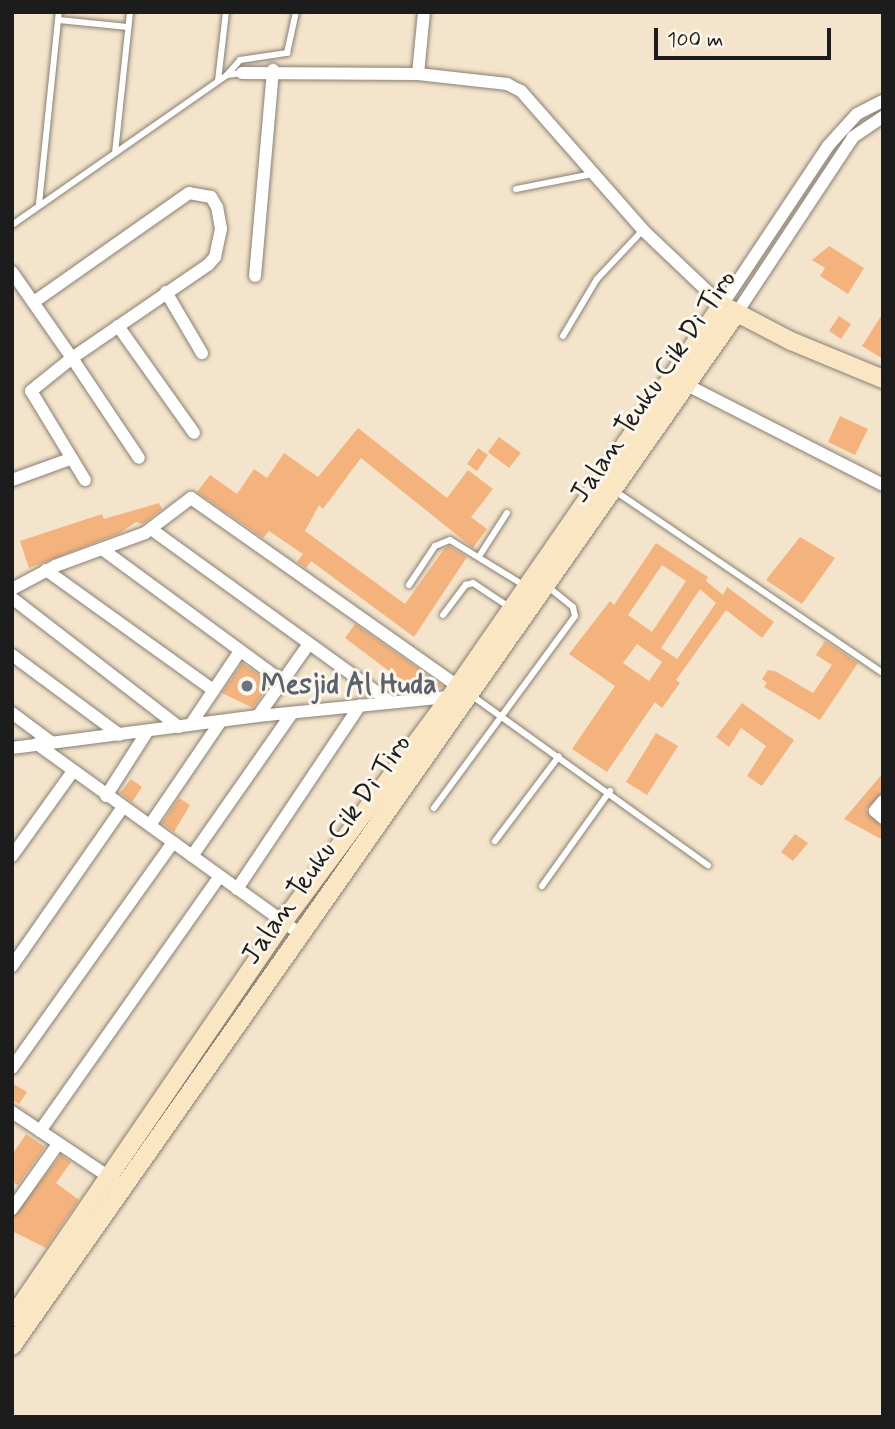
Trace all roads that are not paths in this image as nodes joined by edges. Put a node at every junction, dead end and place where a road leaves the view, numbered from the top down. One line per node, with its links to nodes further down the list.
1 (130, 12): 6 (lane)
2 (226, 12): 11 (lane)
3 (296, 12): 10 (lane)
4 (424, 12): 9 (street)
5 (59, 16): 6 (lane); 18 (lane)
6 (128, 27): 15 (lane)
7 (273, 70): 8 (street); 9 (street); 22 (street)
8 (242, 73): 10 (lane)
9 (418, 74): 16 (street)
10 (227, 75): 11 (lane)
11 (218, 81): 15 (lane)
12 (883, 101): 13 (street, Jalan Teuku Cik Di Tiro)
13 (868, 107): 14 (street); 25 (street, Jalan Teuku Cik Di Tiro)
14 (879, 118): 25 (street, Jalan Teuku Cik Di Tiro)
15 (115, 153): 18 (lane)
16 (592, 174): 17 (lane); 20 (street)
17 (516, 189)
18 (38, 204): 19 (lane)
19 (12, 225)
20 (643, 230): 25 (street); 27 (lane)
21 (12, 272): 24 (street)
22 (256, 276)
23 (166, 292): 24 (street); 26 (street); 28 (street)
24 (34, 302): 29 (street)
25 (729, 309): 30 (street); 31 (street, Jalan Teuku Cik Di Tiro); 32 (street, Jalan Teuku Cik Di Tiro)
26 (118, 326): 29 (street); 33 (street)
27 (563, 335)
28 (202, 354)
29 (72, 358): 34 (street); 35 (street)
30 (883, 379)
31 (687, 385): 32 (street, Jalan Teuku Cik Di Tiro); 38 (street)
32 (646, 430): 39 (street, Jalan Teuku Cik Di Tiro); 47 (street, Jalan Teuku Cik Di Tiro)
33 (194, 433)
34 (139, 458)
35 (70, 459): 36 (street); 37 (street)
36 (12, 480)
37 (85, 480)
38 (883, 485)
39 (615, 491): 46 (street, Jalan Teuku Cik Di Tiro); 55 (lane)
40 (507, 513): 43 (lane)
41 (151, 530): 42 (street); 52 (street); 58 (street)
42 (102, 550): 44 (street); 53 (street)
43 (481, 555): 45 (lane); 47 (lane)
44 (46, 570): 48 (street); 57 (street)
45 (409, 585)
46 (548, 587): 58 (street, Jalan Teuku Cik Di Tiro); 64 (lane)
47 (528, 588): 50 (street, Jalan Teuku Cik Di Tiro)
48 (12, 589)
49 (12, 598): 66 (street)
50 (512, 610): 51 (lane); 58 (street, Jalan Teuku Cik Di Tiro)
51 (443, 615)
52 (309, 645): 56 (street); 59 (street)
53 (240, 651): 56 (street); 57 (street)
54 (12, 655): 68 (street)
55 (881, 672)
56 (283, 682): 63 (street)
57 (213, 690): 66 (street)
58 (459, 692): 59 (street); 64 (lane); 88 (street, Jalan Teuku Cik Di Tiro); 89 (street, Jalan Teuku Cik Di Tiro)
59 (390, 702): 60 (street)
60 (360, 705): 62 (street); 87 (street)
61 (12, 713): 69 (street)
62 (292, 713): 63 (street); 83 (street)
63 (258, 716): 65 (street)
64 (501, 716): 71 (lane); 77 (lane)
65 (221, 721): 66 (street); 79 (street)
66 (185, 726): 67 (street)
67 (147, 732): 68 (street); 74 (street)
68 (120, 736): 69 (street)
69 (44, 743): 70 (street); 72 (street)
70 (12, 748)
71 (559, 756): 73 (lane); 80 (lane)
72 (73, 771): 74 (street); 82 (street)
73 (610, 791): 84 (lane); 86 (lane)
74 (106, 796): 76 (street)
75 (883, 801): 78 (street)
76 (122, 807): 79 (street); 90 (street)
77 (434, 808)
78 (883, 818)
79 (150, 825): 81 (street)
80 (495, 841)
81 (173, 842): 83 (street); 91 (street)
82 (12, 856)
83 (192, 856): 85 (street)
84 (708, 865)
85 (219, 877): 87 (street); 93 (street)
86 (541, 886)
87 (237, 889): 88 (street)
88 (283, 922): 89 (street); 95 (street, Jalan Teuku Cik Di Tiro)
89 (300, 934): 95 (street, Jalan Teuku Cik Di Tiro)
90 (12, 966)
91 (12, 1068)
92 (12, 1112): 93 (street)
93 (40, 1131): 94 (street)
94 (58, 1144): 95 (street); 96 (street)
95 (118, 1183): 97 (street, Jalan Teuku Cik Di Tiro); 98 (street, Jalan Teuku Cik Di Tiro)
96 (12, 1209)
97 (12, 1318)
98 (12, 1346)

